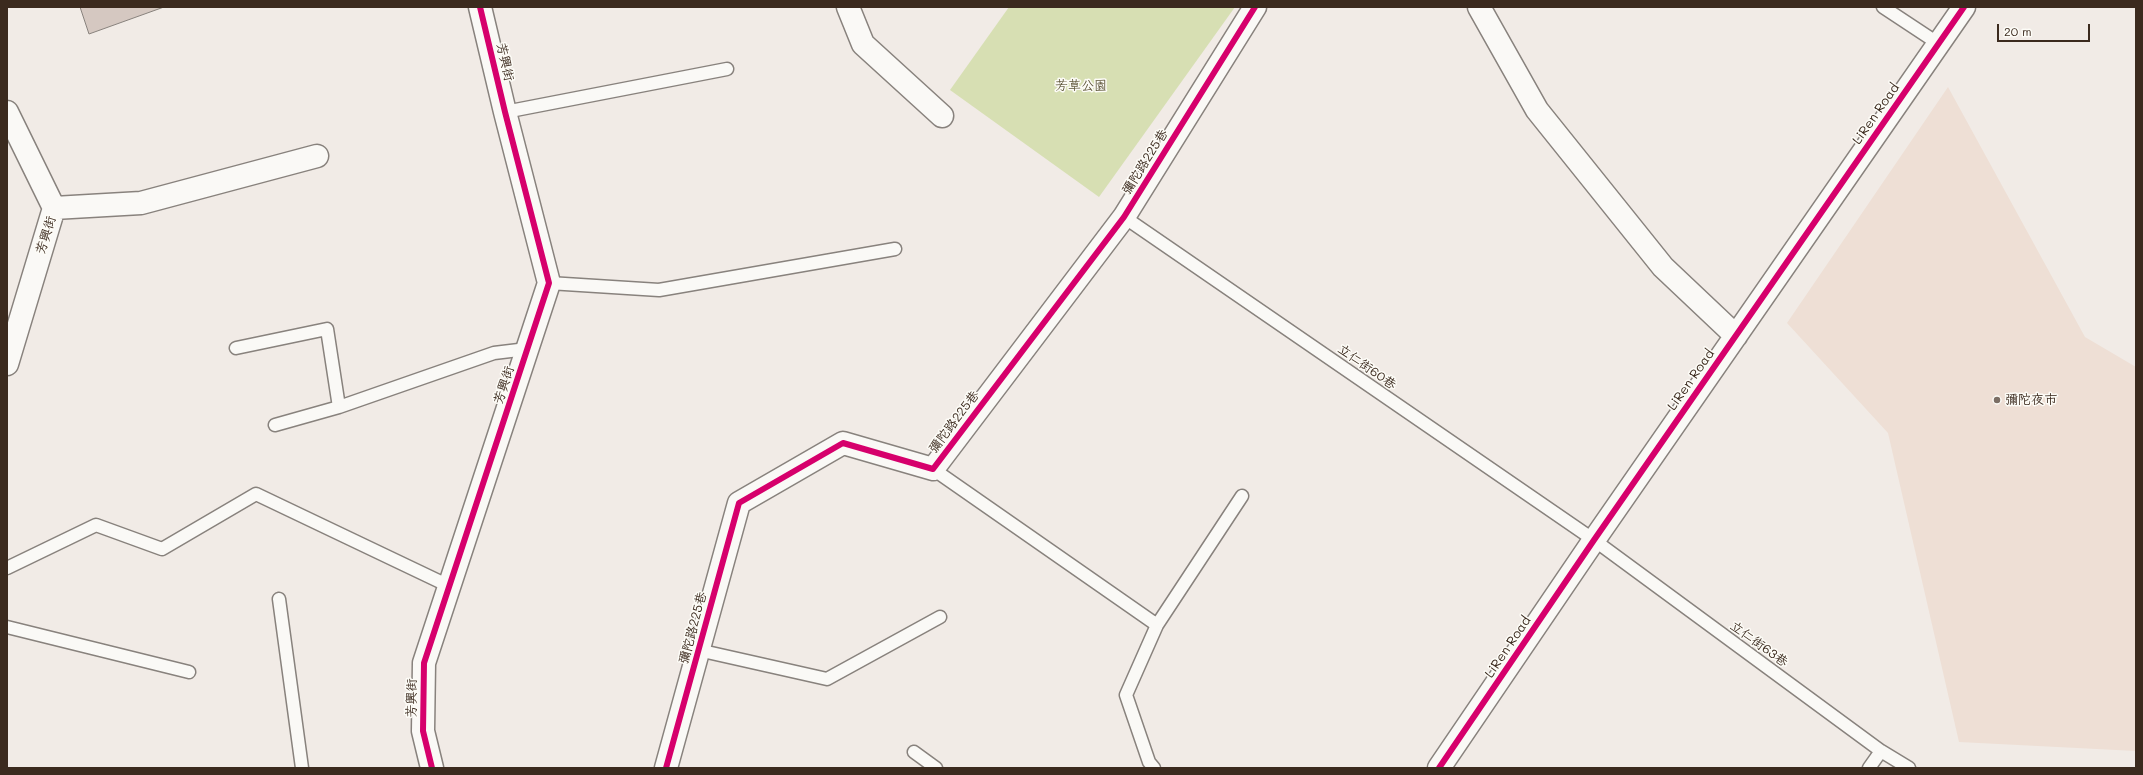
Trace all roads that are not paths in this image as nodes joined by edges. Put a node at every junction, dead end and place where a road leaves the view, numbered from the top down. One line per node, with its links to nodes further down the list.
1 (480, 7): 10 (street, 芳興街)
2 (848, 7): 11 (street)
3 (1255, 7): 14 (street, 彌陀路225巷)
4 (1479, 7): 17 (street)
5 (1883, 7): 7 (lane)
6 (1964, 7): 7 (street, LiRen Road)
7 (1939, 44): 17 (street, LiRen Road)
8 (727, 69): 10 (lane)
9 (7, 112): 13 (street, 芳興街)
10 (505, 112): 16 (street, 芳興街)
11 (942, 116)
12 (317, 156): 13 (street)
13 (54, 208): 20 (street, 芳興街)
14 (1124, 217): 23 (street, 彌陀路225巷); 25 (lane, 立仁街60巷)
15 (895, 249): 16 (lane)
16 (549, 283): 19 (street, 芳興街)
17 (1736, 336): 25 (street, LiRen Road)
18 (236, 348): 21 (lane)
19 (527, 349): 21 (lane); 27 (street, 芳興街)
20 (7, 364)
21 (339, 407): 22 (lane)
22 (275, 426)
23 (933, 469): 30 (lane); 32 (street, 彌陀路225巷)
24 (1242, 496): 30 (lane)
25 (1594, 540): 34 (lane, 立仁街63巷); 41 (street, LiRen Road)
26 (7, 568): 27 (lane)
27 (449, 586): 37 (street, 芳興街)
28 (278, 599): 36 (lane)
29 (940, 617): 32 (lane)
30 (1158, 625): 40 (lane)
31 (7, 627): 33 (lane)
32 (698, 650): 38 (street, 彌陀路225巷)
33 (189, 672)
34 (1881, 751): 42 (lane); 43 (lane, 立仁街63巷)
35 (914, 752): 39 (lane)
36 (302, 768)
37 (432, 768)
38 (666, 768)
39 (936, 768)
40 (1154, 768)
41 (1439, 768)
42 (1869, 768)
43 (1909, 768)

